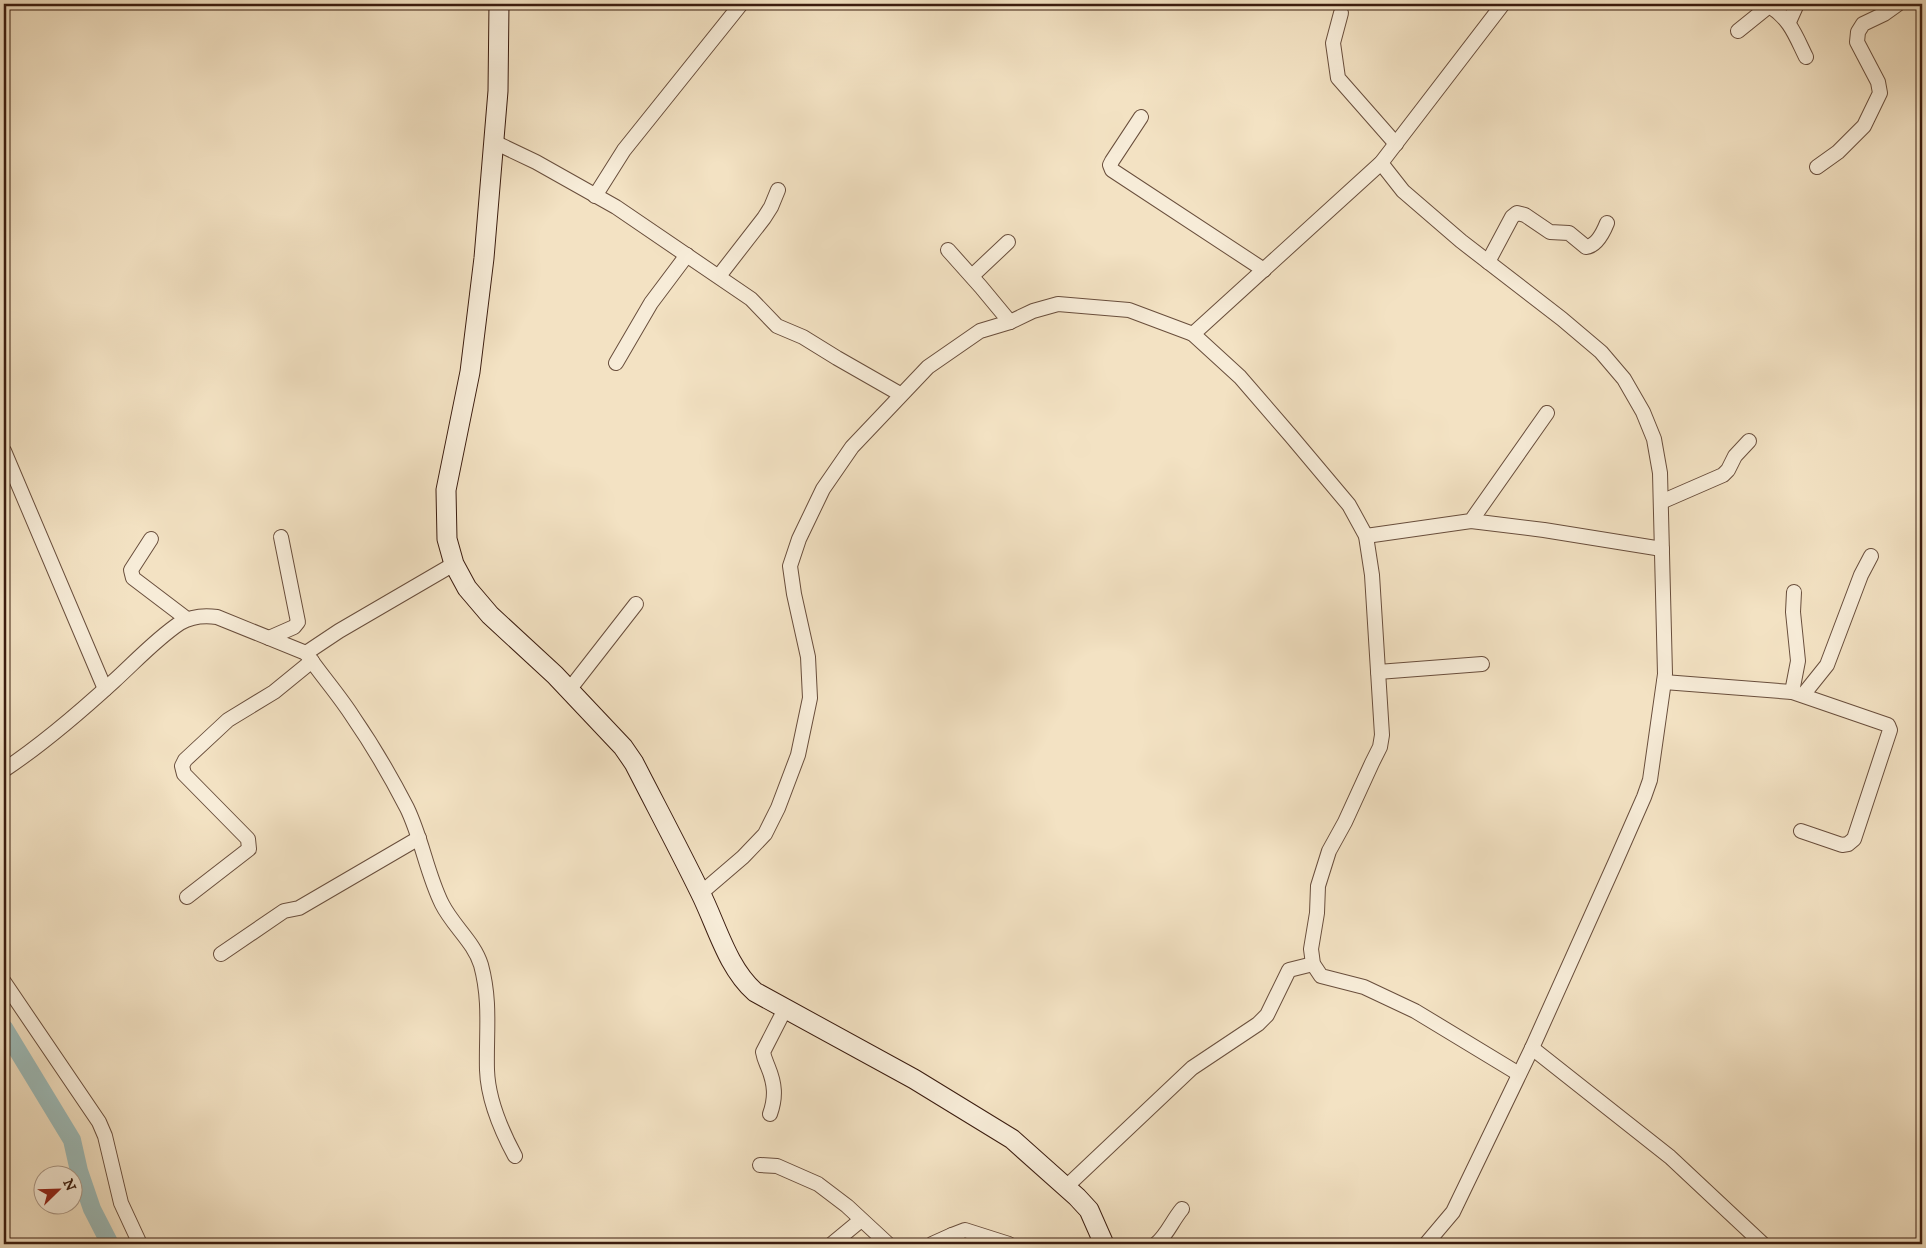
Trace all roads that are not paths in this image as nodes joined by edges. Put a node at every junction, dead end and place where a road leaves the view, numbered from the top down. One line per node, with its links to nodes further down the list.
1 (499, 4): 11 (street)
2 (741, 4): 16 (street)
3 (1504, 4): 12 (street)
4 (1797, 4): 7 (street)
5 (1898, 4): 14 (street)
6 (1341, 13): 12 (street)
7 (1789, 22): 8 (street); 9 (street)
8 (1738, 30)
9 (1806, 57)
10 (1141, 117): 22 (street)
11 (494, 142): 16 (street); 39 (street)
12 (1396, 144): 13 (street)
13 (1381, 163): 21 (street); 22 (street)
14 (1817, 167)
15 (778, 190): 23 (street)
16 (595, 196): 20 (street)
17 (1607, 223): 21 (street)
18 (1008, 242): 24 (street)
19 (948, 250): 24 (street)
20 (687, 255): 23 (street); 27 (street)
21 (1488, 262): 32 (street)
22 (1264, 270): 26 (street)
23 (719, 276): 28 (street)
24 (972, 276): 25 (street)
25 (1010, 322): 26 (street); 28 (street)
26 (1193, 334): 34 (street)
27 (616, 363)
28 (900, 394): 54 (street)
29 (1547, 413): 33 (street)
30 (1749, 441): 32 (street)
31 (4, 451): 48 (street)
32 (1661, 502): 37 (street)
33 (1471, 521): 34 (street); 37 (street)
34 (1366, 536): 46 (street)
35 (281, 537): 43 (street)
36 (151, 539): 42 (street)
37 (1662, 549): 47 (street)
38 (1871, 556): 50 (street)
39 (454, 564): 44 (street); 49 (street)
40 (1794, 592): 50 (street)
41 (636, 604): 49 (street)
42 (187, 620): 43 (street); 48 (street)
43 (269, 638): 44 (street)
44 (309, 657): 53 (street); 55 (street)
45 (1482, 664): 46 (street)
46 (1378, 672): 57 (street)
47 (1664, 682): 50 (street); 60 (street)
48 (105, 689): 51 (street)
49 (569, 690): 54 (street)
50 (1798, 694): 52 (street)
51 (4, 770)
52 (1801, 831)
53 (419, 838): 56 (street); 63 (street)
54 (701, 894): 59 (street)
55 (187, 897)
56 (221, 954)
57 (1313, 964): 61 (street); 65 (street)
58 (4, 982): 69 (street)
59 (785, 1009): 62 (street); 65 (street)
60 (1532, 1048): 61 (street); 77 (street)
61 (1519, 1074): 76 (street)
62 (770, 1114)
63 (515, 1156)
64 (760, 1165): 67 (street)
65 (1066, 1187): 74 (street)
66 (1182, 1209): 75 (street)
67 (861, 1220): 70 (street); 71 (street)
68 (951, 1240): 72 (street); 73 (street)
69 (140, 1244)
70 (832, 1244)
71 (888, 1244)
72 (932, 1244)
73 (1009, 1244)
74 (1104, 1244)
75 (1156, 1244)
76 (1426, 1244)
77 (1763, 1244)

